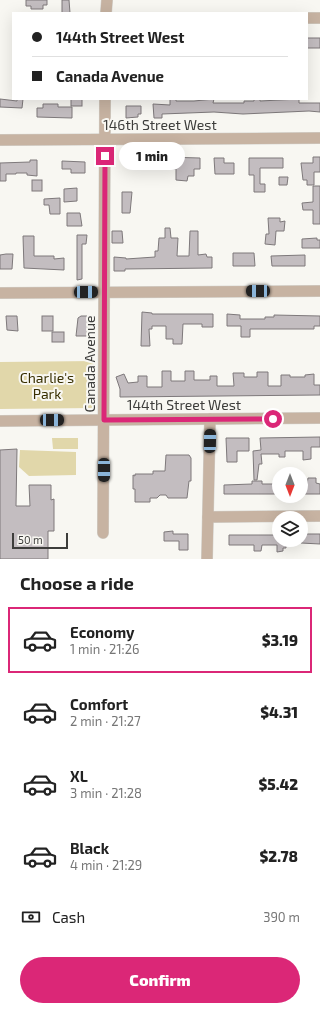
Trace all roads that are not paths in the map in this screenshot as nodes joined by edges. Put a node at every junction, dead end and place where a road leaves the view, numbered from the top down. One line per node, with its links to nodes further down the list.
1 (107, 0): 2 (street)
2 (106, 12)
3 (308, 18): 4 (street)
4 (320, 18)
5 (105, 100): 8 (street, Canada Avenue)
6 (320, 138): 8 (street, 146th Street West)
7 (0, 140): 8 (street, 146th Street West)
8 (105, 140): 9 (street, Canada Avenue)
9 (104, 291): 10 (street); 11 (street); 13 (street, Canada Avenue)
10 (320, 291)
11 (0, 293)
12 (320, 418): 14 (street, 144th Street West)
13 (104, 420): 14 (street, 144th Street West); 15 (street, 144th Street West); 18 (street, Canada Avenue)
14 (210, 420): 17 (street)
15 (0, 421)
16 (320, 516): 17 (street)
17 (208, 517): 19 (street)
18 (103, 533)
19 (207, 559)

